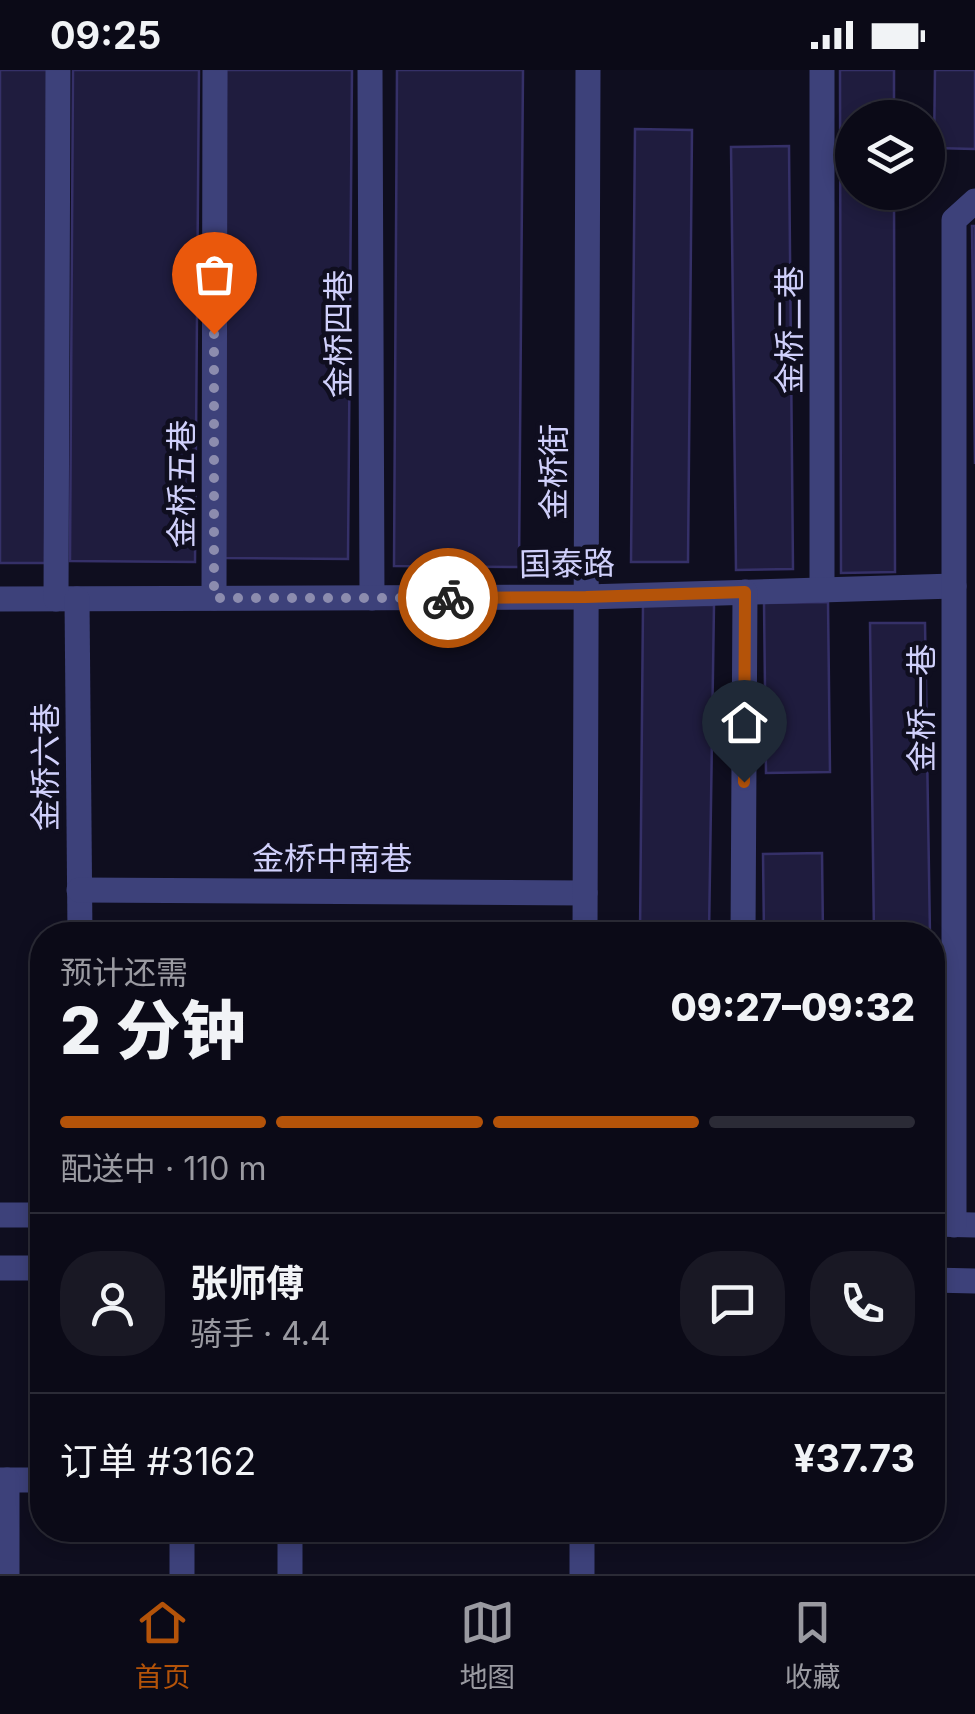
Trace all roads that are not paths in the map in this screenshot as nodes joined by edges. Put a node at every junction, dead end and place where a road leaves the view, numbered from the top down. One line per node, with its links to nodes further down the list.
1 (58, 70): 11 (street, 金桥六巷)
2 (215, 70): 12 (street, 金桥五巷)
3 (370, 70): 13 (street, 金桥四巷)
4 (588, 70): 10 (street, 金桥街)
5 (822, 70): 8 (street, 金桥二巷)
6 (975, 201): 7 (street, 金桥一巷)
7 (954, 586): 8 (street, 国泰路); 22 (street, 金桥一巷)
8 (822, 590): 9 (street, 国泰路)
9 (745, 592): 10 (street, 国泰路); 19 (street)
10 (586, 597): 13 (street, 国泰路); 16 (street, 金桥街)
11 (66, 598): 12 (street, 国泰路); 14 (street, 国泰路); 15 (street, 金桥六巷)
12 (214, 598): 13 (street, 国泰路)
13 (372, 598)
14 (0, 599)
15 (80, 890): 16 (street, 金桥中南巷); 17 (street, 金桥六巷)
16 (585, 893): 18 (street, 金桥街)
17 (80, 922)
18 (584, 922)
19 (743, 922)
20 (0, 1215): 21 (street)
21 (30, 1215)
22 (954, 1224)
23 (0, 1268): 24 (street)
24 (30, 1268)
25 (945, 1280): 26 (street)
26 (975, 1281)
27 (4, 1480): 28 (street); 32 (street)
28 (30, 1480)
29 (182, 1542): 33 (street)
30 (290, 1542): 34 (street)
31 (582, 1542): 35 (street)
32 (7, 1574)
33 (182, 1574)
34 (290, 1574)
35 (582, 1574)

